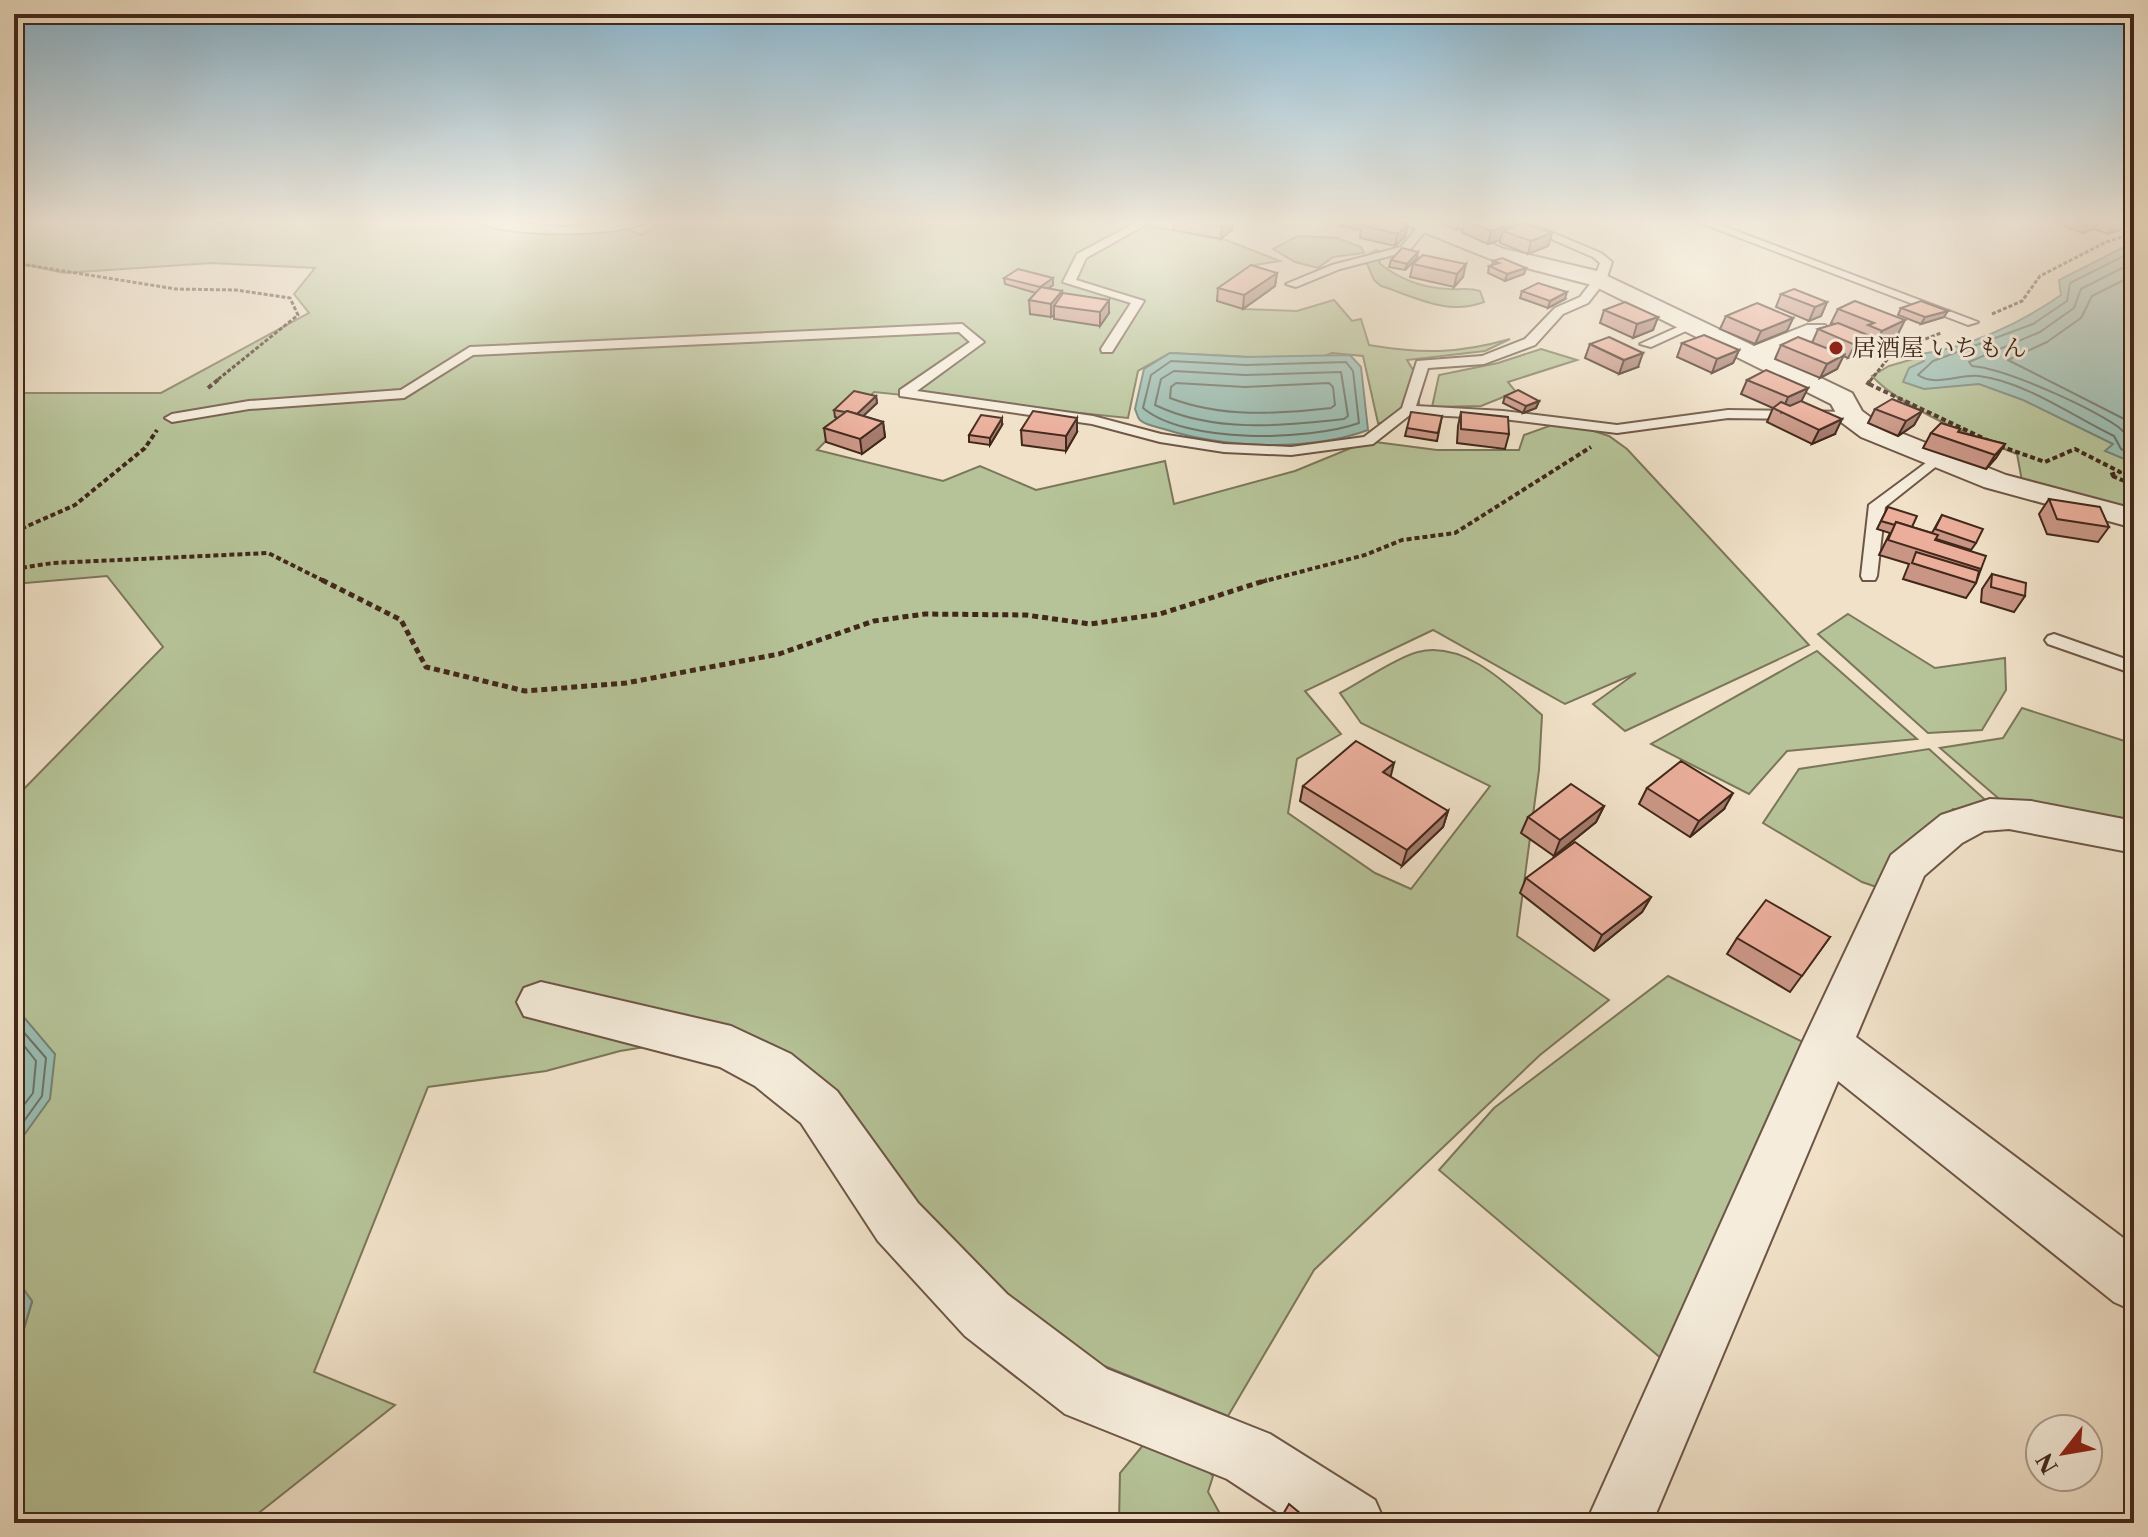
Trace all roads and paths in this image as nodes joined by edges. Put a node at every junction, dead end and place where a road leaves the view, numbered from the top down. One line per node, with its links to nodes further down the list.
1 (248, 292): 15 (path)
2 (1104, 292): 11 (lane)
3 (1591, 292): 13 (lane)
4 (1624, 292): 8 (street)
5 (1891, 292): 7 (lane)
6 (2029, 292): 7 (path)
7 (1972, 322): 18 (path)
8 (1693, 325): 10 (lane); 12 (street)
9 (1816, 330): 12 (street)
10 (1646, 344)
11 (1107, 349)
12 (1754, 355): 14 (street)
13 (1408, 410): 14 (lane); 15 (lane)
14 (1851, 416): 17 (street)
15 (172, 418): 20 (path)
16 (1596, 444): 21 (path)
17 (1938, 458): 19 (street); 22 (lane)
18 (2134, 485)
19 (2134, 519)
20 (14, 532)
21 (14, 569)
22 (1869, 576)
23 (2054, 640): 24 (lane)
24 (2134, 668)
25 (2134, 837): 27 (street)
26 (541, 1002): 29 (street)
27 (1827, 1043): 28 (street); 30 (street)
28 (2134, 1282)
29 (1352, 1523)
30 (1619, 1523)

